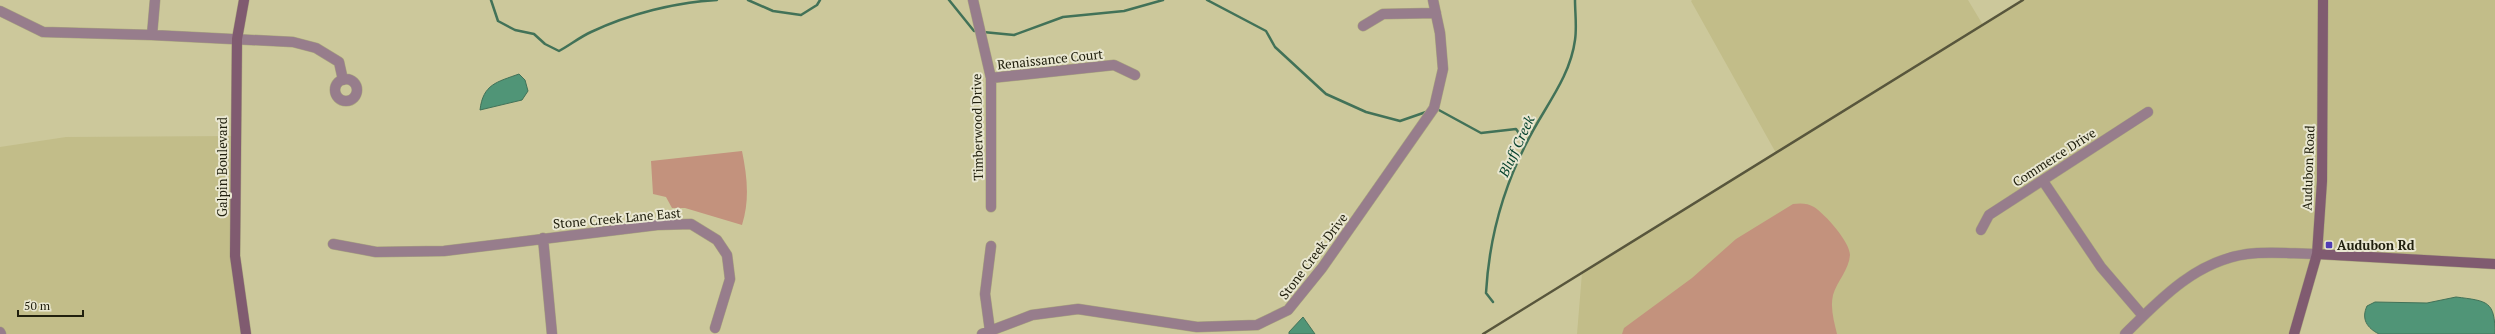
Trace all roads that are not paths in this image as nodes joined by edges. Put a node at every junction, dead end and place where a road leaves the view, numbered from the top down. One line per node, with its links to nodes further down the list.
1 (155, 0): 9 (street)
2 (244, 0): 10 (street, Galpin Boulevard)
3 (973, 0): 12 (street, Timberwood Drive)
4 (1433, 0): 7 (street, Stone Creek Drive)
5 (2323, 0): 21 (street, Audubon Road)
6 (0, 11): 9 (street)
7 (1436, 13): 8 (street); 25 (street, Stone Creek Drive)
8 (1362, 26)
9 (152, 35): 10 (street)
10 (238, 38): 13 (street); 27 (street, Galpin Boulevard)
11 (1135, 75): 12 (street, Renaissance Court)
12 (991, 78): 16 (street, Timberwood Drive)
13 (343, 80)
14 (2148, 112): 15 (street, Commerce Drive)
15 (2043, 181): 17 (street, Commerce Drive); 23 (street)
16 (991, 207)
17 (1981, 230)
18 (543, 238): 19 (street, Stone Creek Lane East); 24 (street, Stone Creek Lane East); 28 (street)
19 (333, 244)
20 (991, 246): 26 (street)
21 (2318, 254): 22 (street); 23 (street); 30 (street, Audubon Road)
22 (2495, 264)
23 (2143, 316): 29 (street)
24 (715, 328)
25 (1196, 330): 26 (street, Stone Creek Drive)
26 (986, 332)
27 (246, 334)
28 (552, 334)
29 (2125, 334)
30 (2294, 334)

